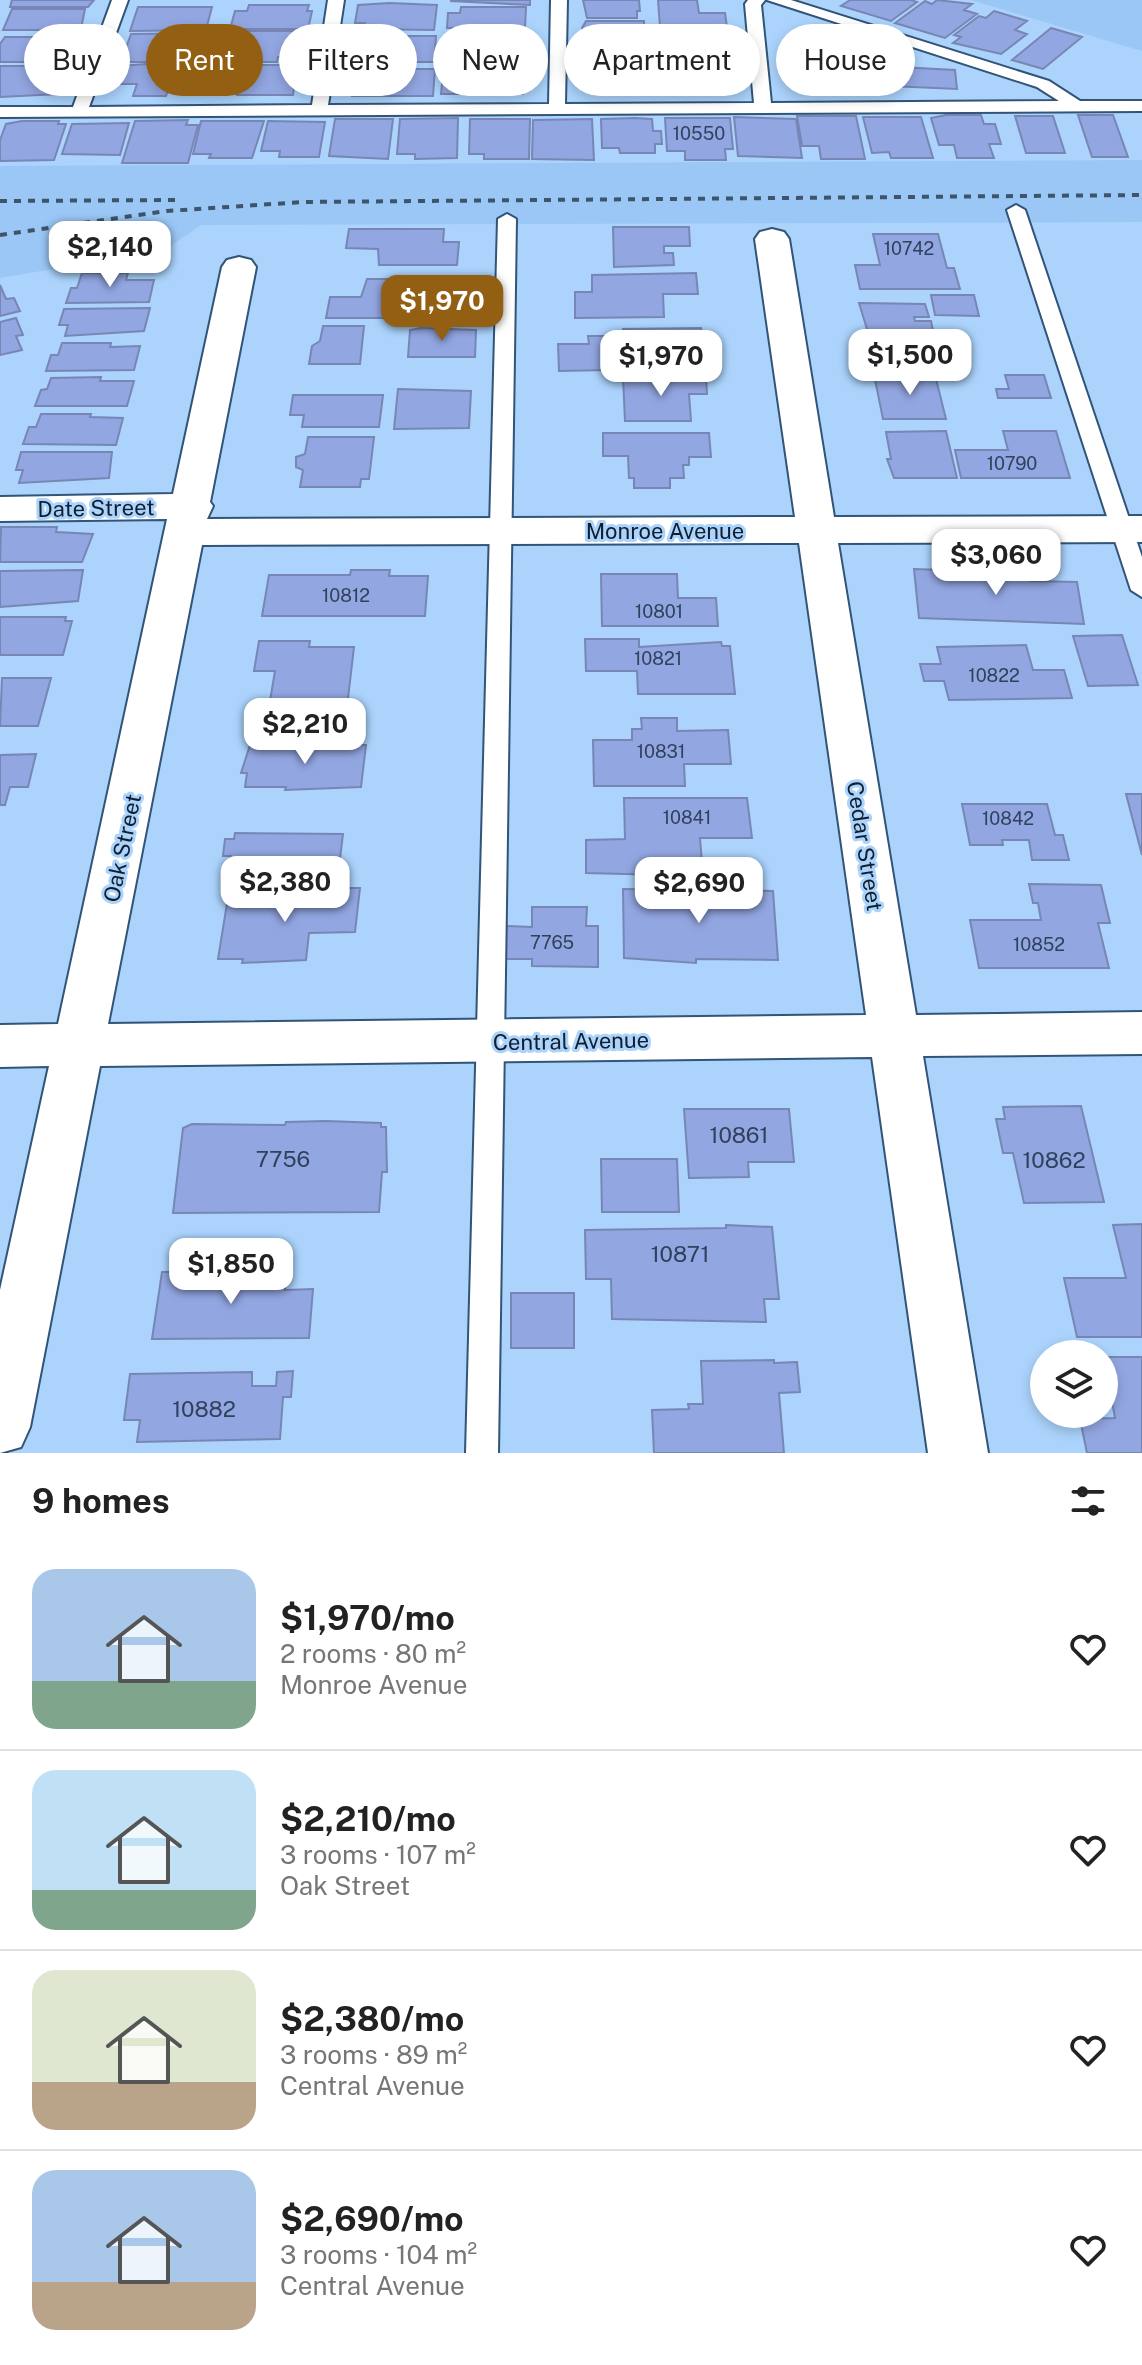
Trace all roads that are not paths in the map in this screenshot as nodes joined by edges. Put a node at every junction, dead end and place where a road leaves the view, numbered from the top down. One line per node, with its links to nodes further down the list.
1 (120, 0): 12 (lane)
2 (336, 0): 10 (lane)
3 (559, 0): 9 (lane)
4 (757, 0): 7 (lane)
5 (775, 0): 6 (lane)
6 (1075, 105): 7 (lane); 8 (lane)
7 (763, 106): 9 (lane)
8 (1142, 106)
9 (557, 110): 10 (lane)
10 (319, 111): 12 (lane)
11 (0, 112): 12 (lane)
12 (79, 112)
13 (1016, 210): 19 (lane)
14 (507, 219): 21 (lane)
15 (772, 239): 20 (street, Cedar Street)
16 (239, 267): 18 (street, Oak Street)
17 (0, 509): 18 (street, Date Street)
18 (190, 519): 21 (street, Monroe Avenue); 26 (street, Oak Street)
19 (1132, 529): 20 (street, Monroe Avenue); 22 (lane)
20 (817, 530): 21 (street, Monroe Avenue); 24 (street, Cedar Street)
21 (501, 531): 25 (lane)
22 (1142, 590)
23 (1142, 1033): 24 (street, Central Avenue)
24 (894, 1037): 25 (street, Central Avenue); 30 (street, Cedar Street)
25 (490, 1042): 26 (street, Central Avenue); 29 (lane)
26 (81, 1045): 27 (street, Central Avenue); 28 (street, Oak Street)
27 (0, 1046)
28 (0, 1427)
29 (482, 1453)
30 (958, 1453)

